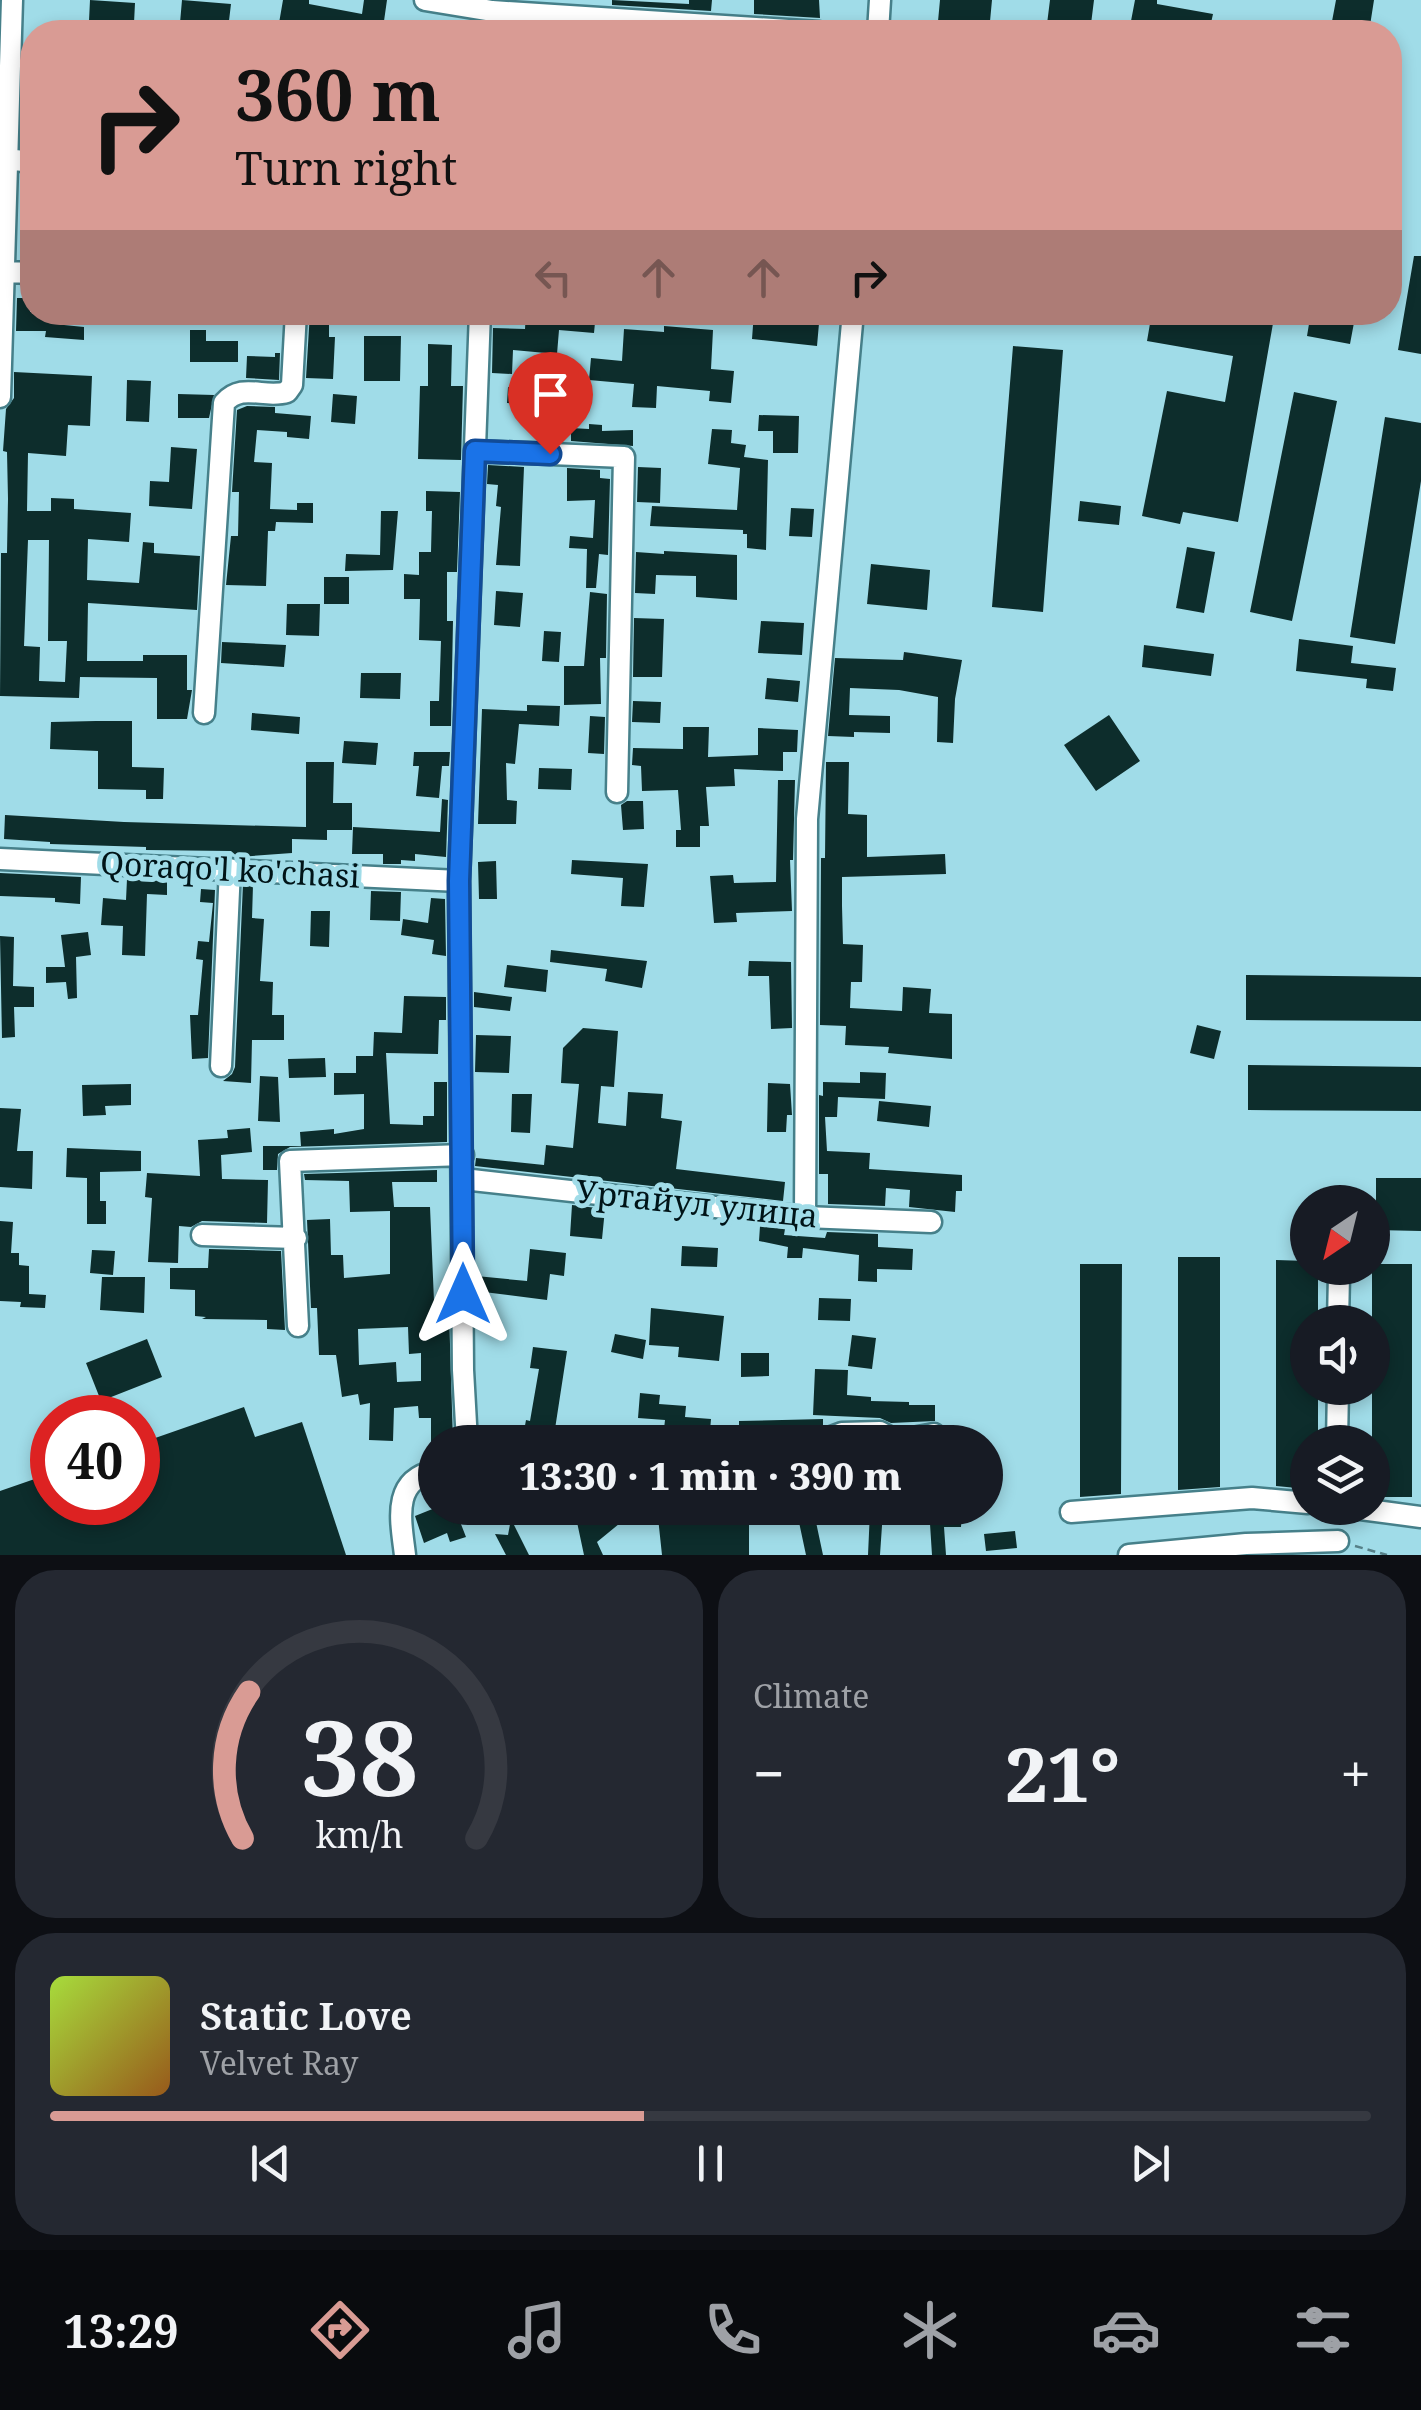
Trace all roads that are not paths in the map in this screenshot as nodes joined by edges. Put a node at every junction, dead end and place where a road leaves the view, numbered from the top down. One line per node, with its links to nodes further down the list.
1 (12, 0): 5 (street)
2 (425, 0): 3 (street)
3 (492, 14): 4 (street)
4 (601, 20)
5 (6, 159): 6 (street); 7 (street)
6 (20, 161)
7 (2, 187): 8 (street)
8 (5, 272): 9 (street); 13 (street)
9 (20, 273)
10 (295, 325): 15 (street)
11 (480, 325): 14 (street)
12 (852, 325): 23 (street)
13 (0, 397)
14 (475, 451): 16 (street); 19 (street)
15 (204, 713)
16 (617, 792)
17 (0, 859): 18 (street, Qoraqo'l ko'chasi)
18 (230, 869): 19 (street, Qoraqo'l ko'chasi); 20 (street)
19 (459, 881): 21 (street)
20 (221, 1066)
21 (463, 1155): 22 (street); 26 (street)
22 (463, 1179): 23 (street, Уртайул улица); 28 (street)
23 (805, 1216): 24 (street, Уртайул улица)
24 (930, 1222)
25 (202, 1235): 26 (street)
26 (296, 1238): 27 (street)
27 (298, 1326)
28 (467, 1425)
29 (418, 1477): 35 (street)
30 (1290, 1501): 31 (street)
31 (1071, 1512)
32 (1390, 1513): 33 (street)
33 (1421, 1517)
34 (1338, 1541): 36 (street)
35 (404, 1555)
36 (1129, 1555)

